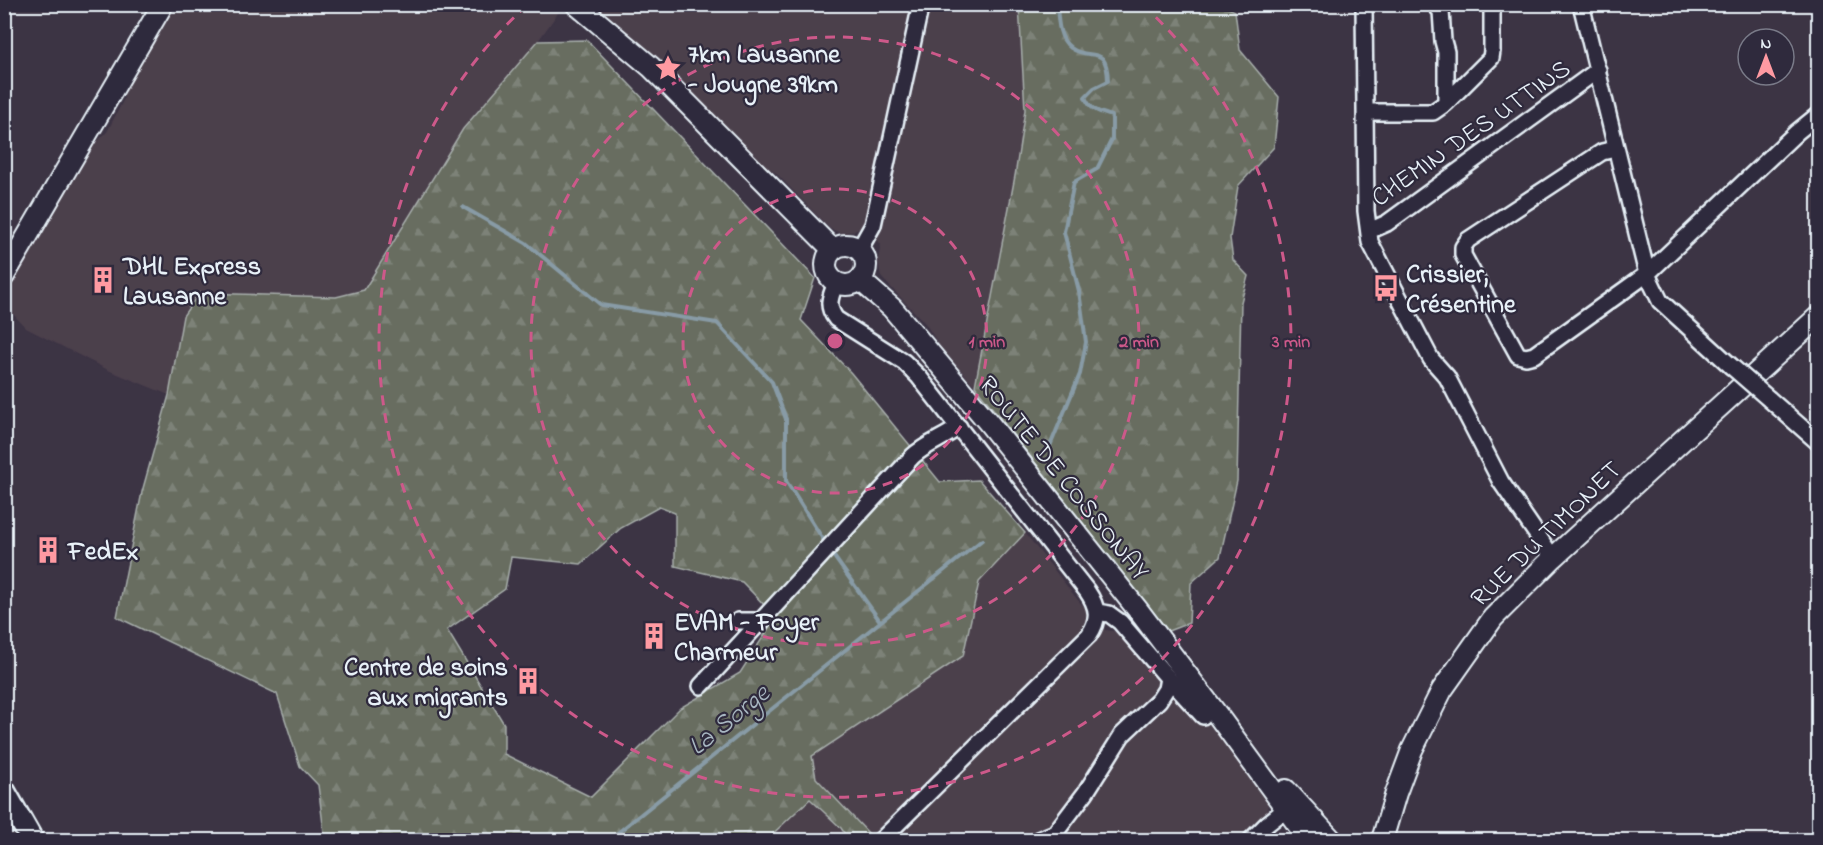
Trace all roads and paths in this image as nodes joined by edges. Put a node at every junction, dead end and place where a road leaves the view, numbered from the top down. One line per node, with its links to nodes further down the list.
1 (163, 4): 17 (main road)
2 (576, 4): 14 (main road)
3 (921, 4): 15 (street)
4 (1364, 4): 10 (street)
5 (1434, 4): 9 (street)
6 (1492, 4): 9 (street)
7 (1581, 4): 8 (street)
8 (1598, 70): 12 (street); 13 (street, CHEMIN DES UTTINS)
9 (1446, 103): 10 (street)
10 (1365, 112): 13 (street)
11 (1818, 116): 16 (street)
12 (1615, 149): 16 (street); 16 (street)
13 (1369, 231): 23 (street)
14 (833, 250): 15 (main road); 19 (main road)
15 (859, 250): 18 (main road)
16 (1647, 274): 22 (street, bridge)
17 (4, 276)
18 (860, 280): 19 (main road); 29 (main road, ROUTE DE COSSONAY)
19 (836, 283): 21 (street)
20 (1818, 317): 23 (main road, RUE DU TIMONET)
21 (959, 427): 24 (street); 26 (street)
22 (1818, 442)
23 (1553, 558): 38 (main road, RUE DU TIMONET)
24 (1097, 612): 27 (street); 33 (street)
25 (738, 621): 26 (street)
26 (762, 621): 28 (street)
27 (1168, 678): 29 (street); 34 (street)
28 (701, 686)
29 (1211, 716): 31 (main road, ROUTE DE COSSONAY); 37 (main road, ROUTE DE COSSONAY)
30 (4, 791): 32 (highway)
31 (1286, 809): 35 (street); 36 (main road, ROUTE DE COSSONAY)
32 (32, 840)
33 (881, 840)
34 (1038, 840)
35 (1251, 840)
36 (1309, 840)
37 (1332, 840)
38 (1382, 840)

